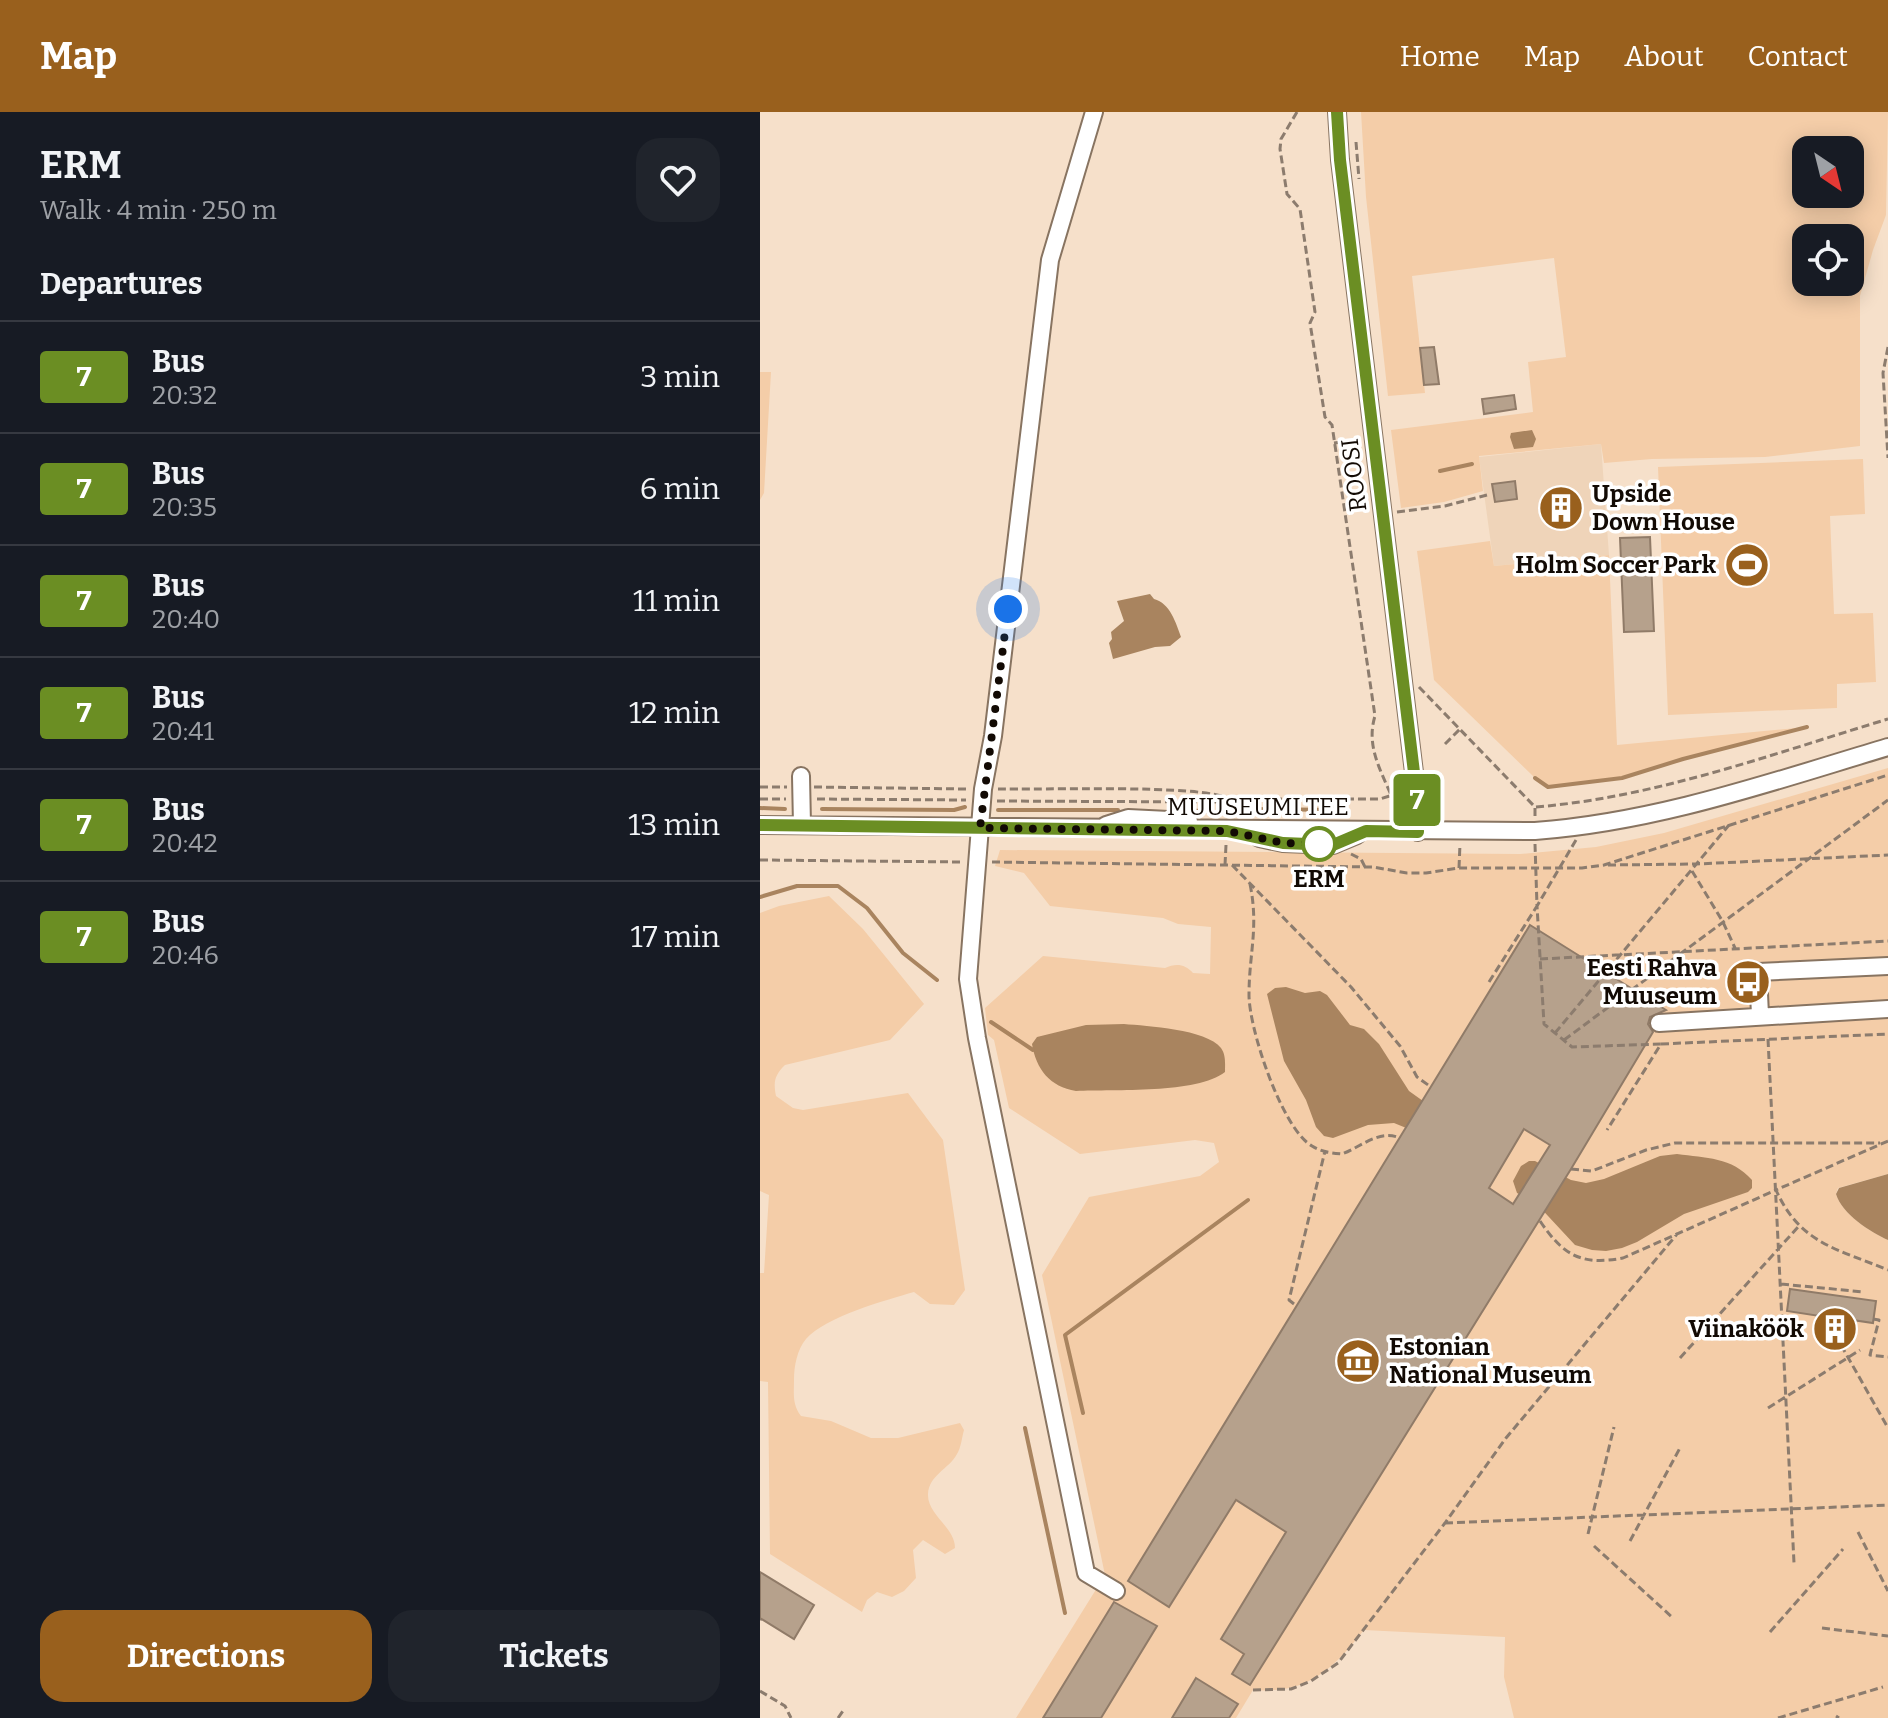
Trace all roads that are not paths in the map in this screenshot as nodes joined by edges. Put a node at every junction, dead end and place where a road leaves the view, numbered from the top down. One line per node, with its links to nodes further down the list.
1 (1094, 112): 7 (street)
2 (1337, 112): 8 (street, ROOSI)
3 (1888, 747): 8 (street, MUUSEUMI TEE)
4 (801, 776): 6 (street)
5 (760, 825): 6 (street, MUUSEUMI TEE)
6 (802, 825): 7 (street, MUUSEUMI TEE)
7 (980, 828): 8 (street, MUUSEUMI TEE); 13 (street)
8 (1418, 832)
9 (1888, 966): 11 (street)
10 (1888, 1009): 11 (street)
11 (1760, 1015): 12 (street)
12 (1659, 1023)
13 (1116, 1591)

